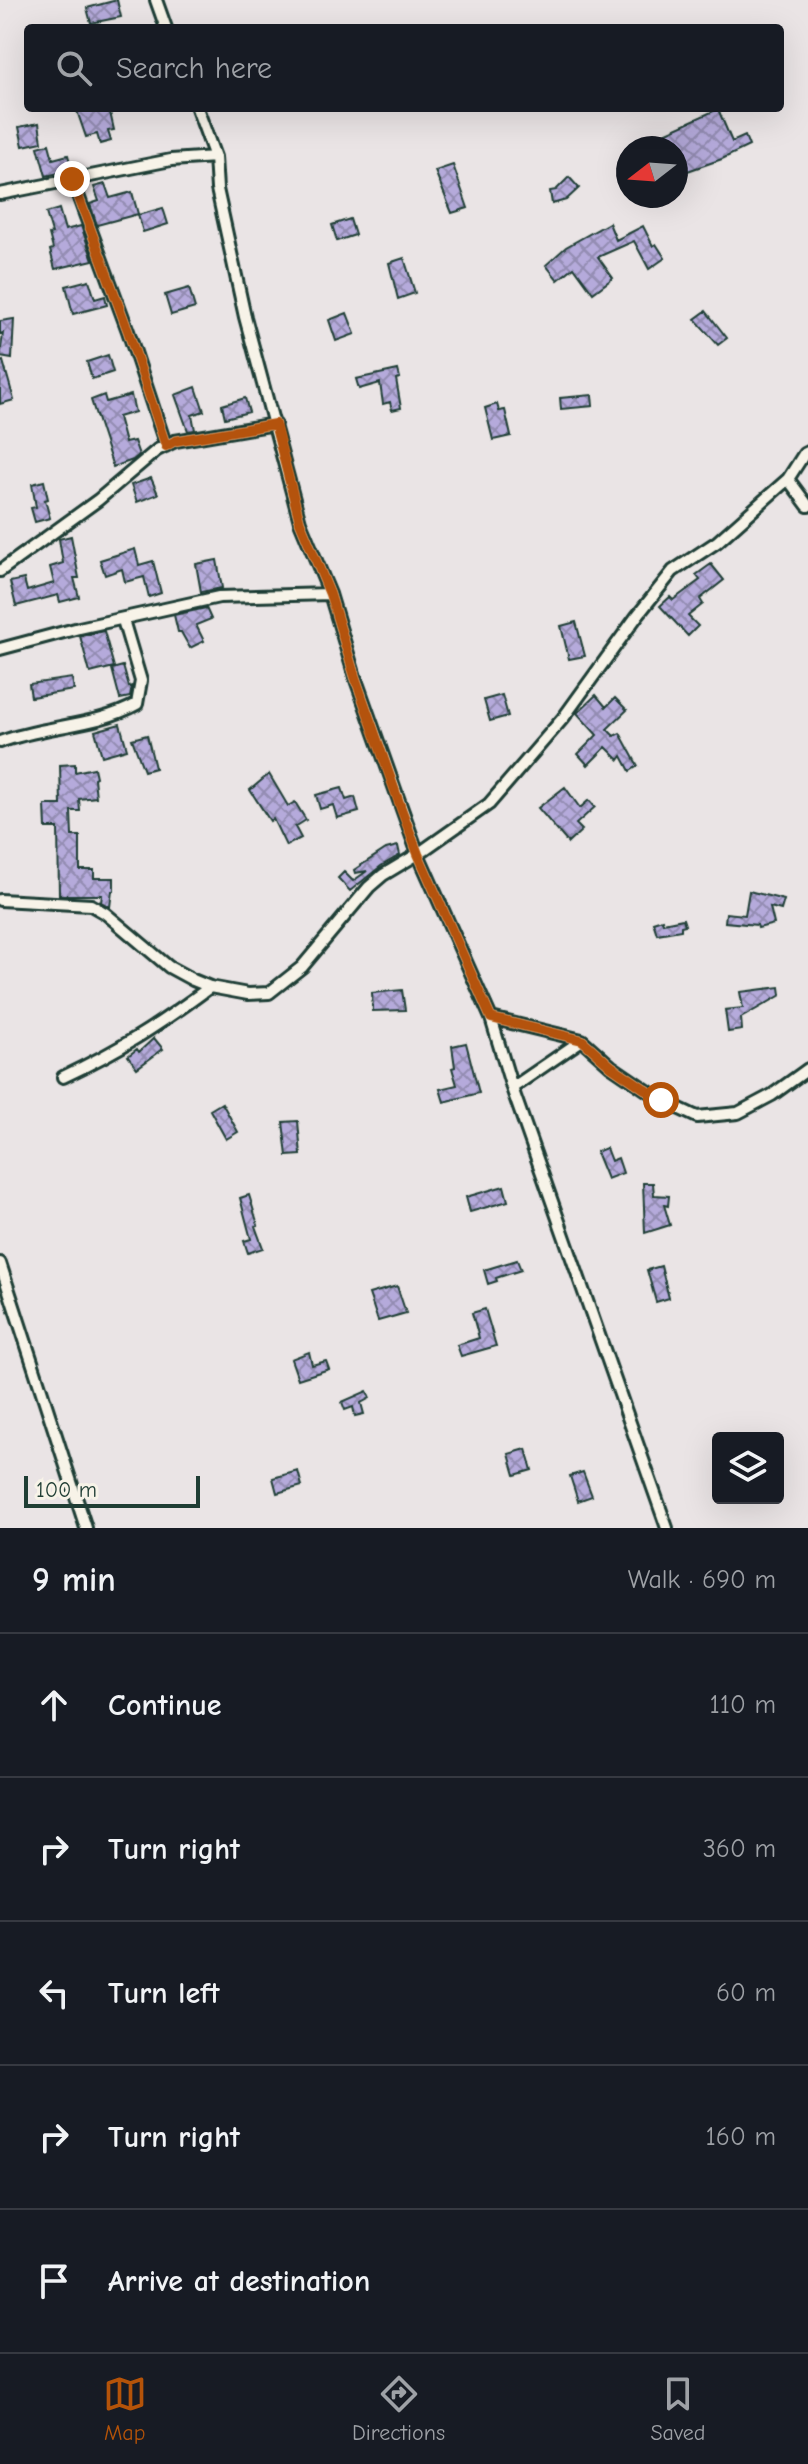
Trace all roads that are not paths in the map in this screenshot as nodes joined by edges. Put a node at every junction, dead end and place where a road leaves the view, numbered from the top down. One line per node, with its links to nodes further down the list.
1 (156, 0): 2 (street)
2 (165, 24)
3 (198, 112): 4 (street)
4 (215, 157): 5 (street); 7 (street)
5 (72, 179): 6 (street); 8 (street)
6 (0, 194)
7 (275, 424): 8 (street); 13 (street)
8 (166, 446): 12 (street)
9 (808, 452): 10 (street)
10 (788, 479): 11 (street); 17 (street)
11 (808, 506)
12 (0, 571)
13 (330, 594): 14 (street); 17 (street)
14 (123, 620): 15 (street); 16 (street)
15 (0, 649)
16 (0, 742)
17 (418, 854): 19 (street); 20 (street)
18 (0, 900): 19 (street)
19 (210, 987): 23 (street)
20 (491, 1018): 21 (street); 24 (street)
21 (582, 1040): 22 (street); 24 (street)
22 (808, 1069)
23 (63, 1077)
24 (512, 1088): 27 (street)
25 (0, 1263): 26 (street)
26 (85, 1528)
27 (667, 1528)

